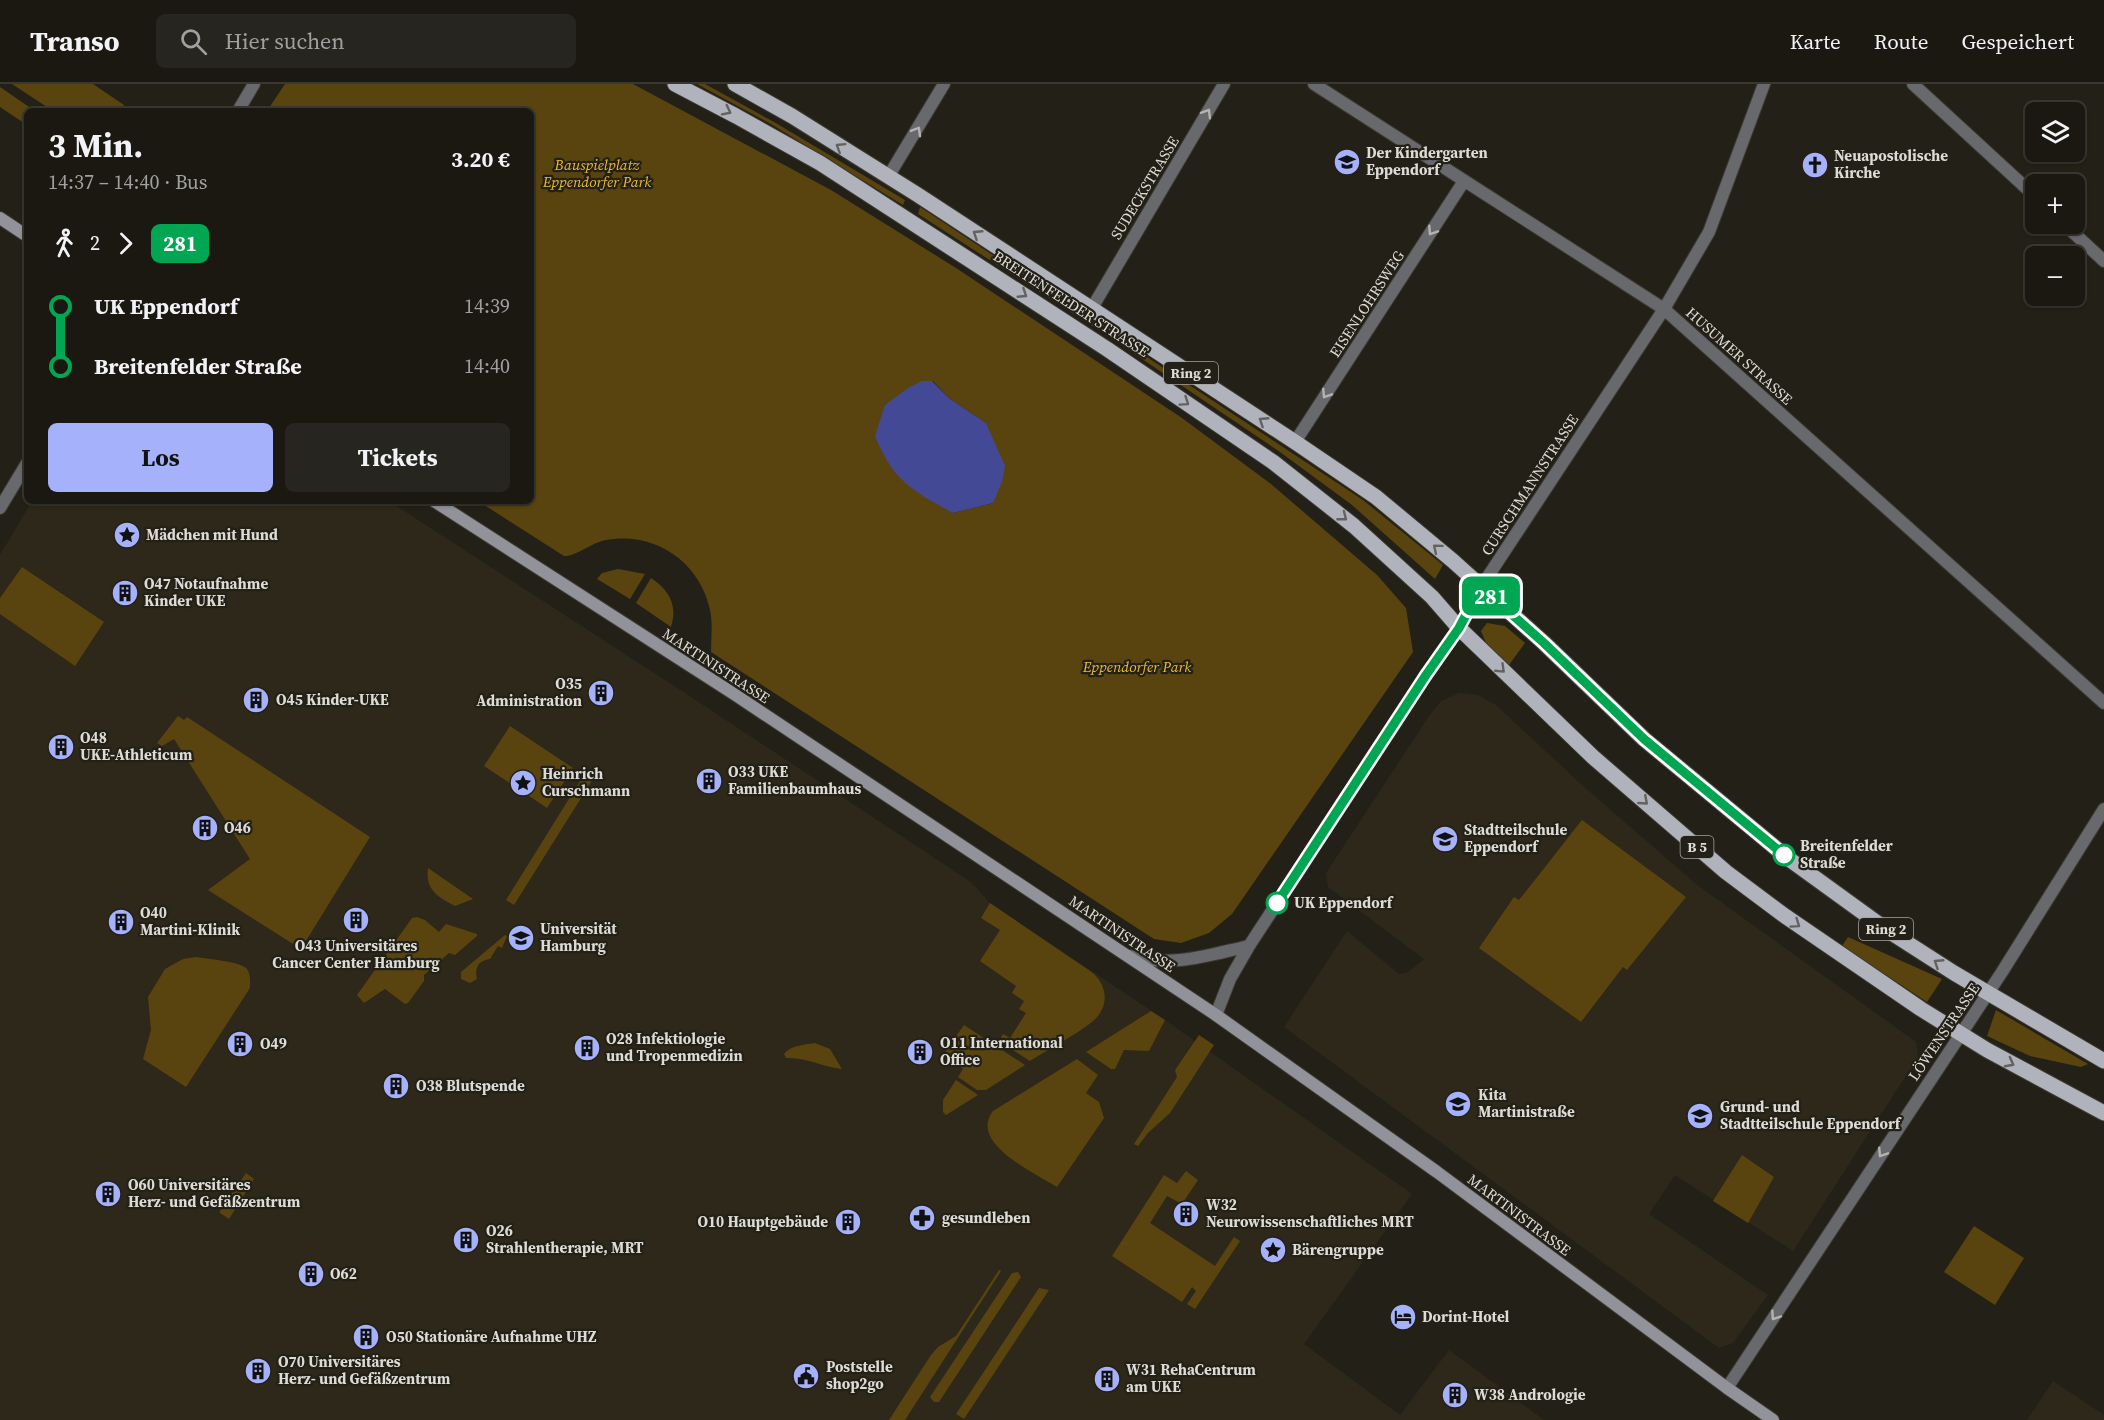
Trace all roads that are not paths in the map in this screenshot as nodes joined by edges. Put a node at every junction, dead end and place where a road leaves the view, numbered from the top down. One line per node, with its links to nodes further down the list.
1 (254, 84): 9 (street)
2 (675, 84): 24 (main road, BREITENFELDER STRASSE / B 5, one-way to 24)
3 (735, 84): 10 (main road, BREITENFELDER STRASSE / Ring 2, one-way to 3)
4 (944, 84): 10 (street, one-way to 4)
5 (1224, 84): 17 (street, SUDECKSTRASSE, one-way to 5)
6 (1314, 84): 11 (street, HUSUMER STRASSE)
7 (1764, 84): 18 (street, CURSCHMANNSTRASSE)
8 (1913, 84): 12 (street)
9 (240, 108)
10 (888, 177): 17 (main road, BREITENFELDER STRASSE / Ring 2, one-way to 10)
11 (1464, 182): 18 (street, HUSUMER STRASSE); 19 (street, EISENLOHRSWEG, one-way to 19)
12 (2025, 187)
13 (0, 218): 14 (street)
14 (24, 234)
15 (2075, 234): 16 (street)
16 (2104, 261)
17 (1092, 308): 19 (main road, BREITENFELDER STRASSE / Ring 2, one-way to 17)
18 (1664, 309): 23 (street, CURSCHMANNSTRASSE); 25 (street, HUSUMER STRASSE)
19 (1295, 442): 23 (main road, BREITENFELDER STRASSE / Ring 2, one-way to 19)
20 (24, 468): 22 (street)
21 (439, 504): 28 (street, MARTINISTRASSE)
22 (0, 508)
23 (1481, 587): 24 (street, CURSCHMANNSTRASSE); 29 (main road, BREITENFELDER STRASSE / Ring 2, one-way to 23)
24 (1459, 628): 27 (street, CURSCHMANNSTRASSE); 31 (main road, BREITENFELDER STRASSE / B 5, one-way to 31)
25 (2104, 703)
26 (2104, 809): 29 (street, LÖWENSTRASSE)
27 (1249, 946): 28 (street); 30 (street, CURSCHMANNSTRASSE)
28 (1126, 955): 30 (street, MARTINISTRASSE)
29 (1988, 993): 31 (street, LÖWENSTRASSE); 32 (main road, BREITENFELDER STRASSE / Ring 2)
30 (1216, 1016): 34 (street, MARTINISTRASSE)
31 (1960, 1033): 33 (main road, BREITENFELDER STRASSE, one-way to 33); 34 (street, LÖWENSTRASSE, one-way to 34)
32 (2104, 1060)
33 (2104, 1113)
34 (1727, 1388): 35 (street, MARTINISTRASSE)
35 (1773, 1420)

